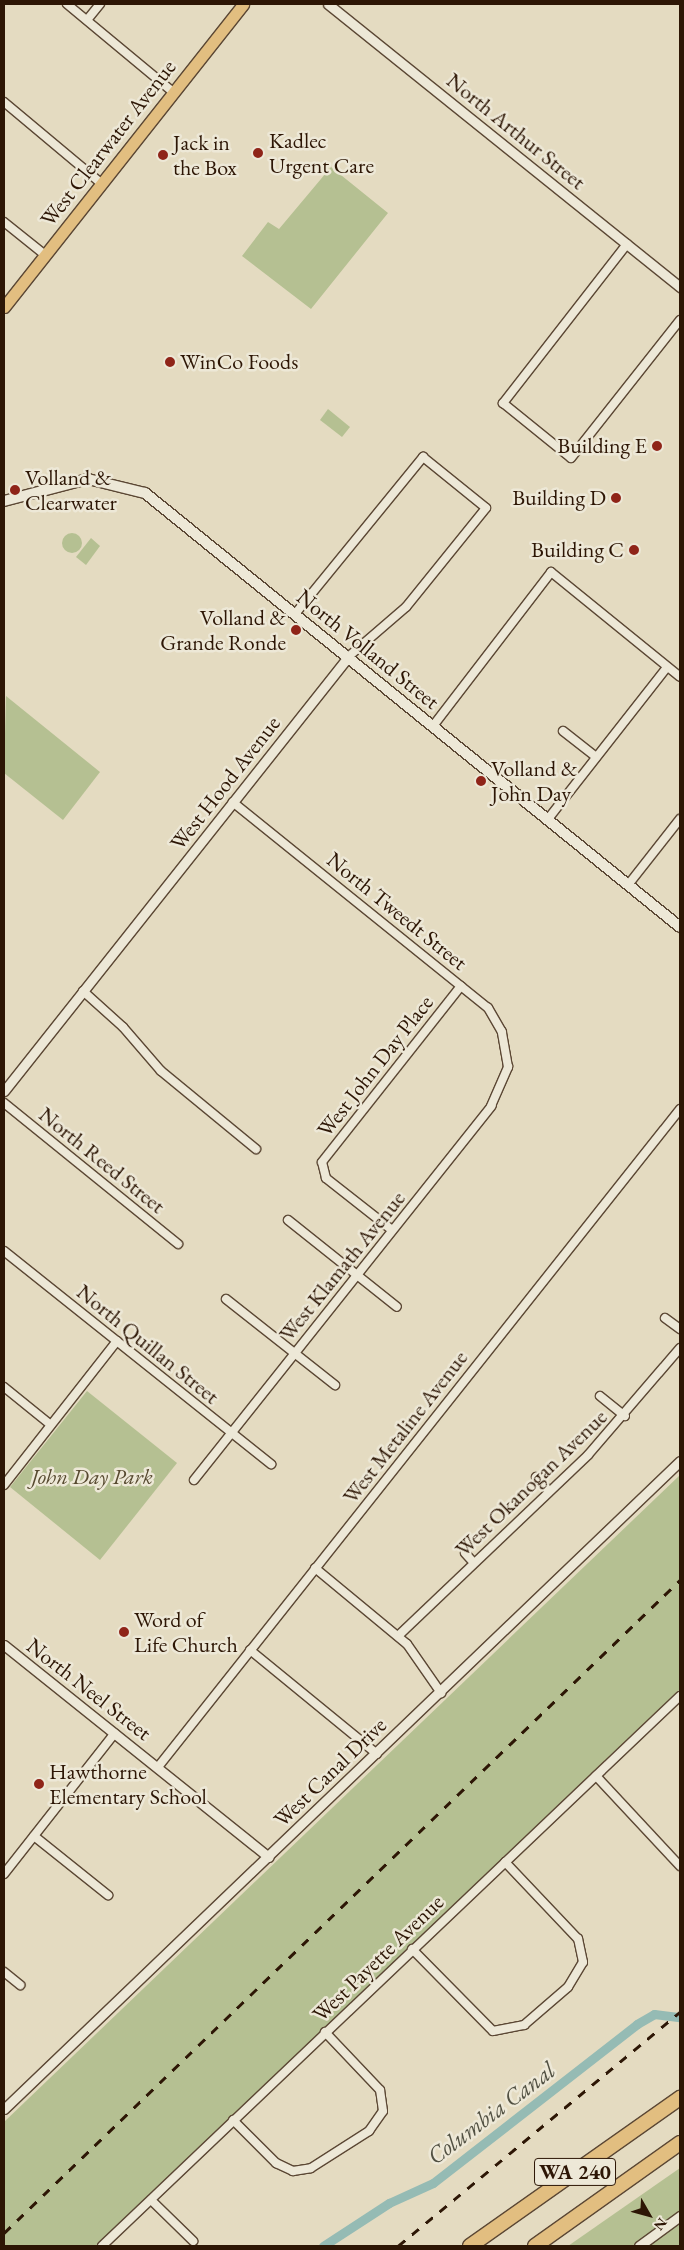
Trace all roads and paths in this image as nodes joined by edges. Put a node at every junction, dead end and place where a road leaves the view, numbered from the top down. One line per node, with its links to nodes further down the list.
1 (67, 4): 5 (street)
2 (100, 4): 5 (street)
3 (243, 4): 6 (main road, West Clearwater Avenue)
4 (328, 4): 10 (street, North Arthur Street)
5 (87, 20): 6 (street)
6 (173, 92): 8 (main road, West Clearwater Avenue)
7 (4, 102): 8 (street)
8 (101, 183): 11 (main road, West Clearwater Avenue)
9 (4, 222): 11 (street)
10 (627, 244): 12 (street, North Arthur Street); 14 (street)
11 (44, 255): 13 (main road, West Clearwater Avenue)
12 (680, 287)
13 (4, 307)
14 (680, 320)
15 (4, 501): 16 (main road, North Volland Street)
16 (295, 614): 17 (main road, North Volland Street); 17 (street, West Hood Avenue)
17 (348, 657): 20 (main road, North Volland Street); 23 (street, West Hood Avenue)
18 (667, 667): 19 (street); 20 (street); 22 (street)
19 (680, 677)
20 (433, 726): 24 (main road, North Volland Street)
21 (563, 731): 22 (street)
22 (596, 757): 24 (street)
23 (234, 802): 28 (street, North Tweedt Street); 29 (street, West Hood Avenue)
24 (548, 819): 26 (main road, North Volland Street)
25 (680, 819): 26 (street)
26 (628, 885): 27 (main road, North Volland Street)
27 (680, 927)
28 (461, 986): 30 (street, North Tweedt Street); 36 (street, West John Day Place)
29 (83, 991): 31 (street, West Hood Avenue); 34 (street)
30 (508, 1068): 36 (street, West Klamath Avenue)
31 (4, 1091)
32 (4, 1103): 37 (street, North Reed Street)
33 (680, 1109): 61 (street, West Metaline Avenue)
34 (256, 1149)
35 (288, 1220): 39 (street)
36 (392, 1230): 39 (street, West Klamath Avenue)
37 (178, 1244)
38 (4, 1250): 44 (street, North Quillan Street)
39 (357, 1275): 41 (street); 46 (street, West Klamath Avenue)
40 (226, 1299): 46 (street)
41 (397, 1306)
42 (665, 1318): 43 (street)
43 (680, 1329)
44 (118, 1341): 51 (street); 52 (street, North Quillan Street)
45 (680, 1348): 50 (street, West Okanogan Avenue)
46 (294, 1353): 47 (street); 52 (street, West Klamath Avenue)
47 (335, 1385)
48 (4, 1388): 51 (street)
49 (600, 1396): 50 (street)
50 (625, 1416): 58 (street, West Okanogan Avenue)
51 (51, 1425): 57 (street)
52 (232, 1433): 54 (street, North Quillan Street); 56 (street, West Klamath Avenue)
53 (680, 1461): 65 (street, West Canal Drive)
54 (271, 1464)
55 (536, 1477): 58 (street)
56 (194, 1480)
57 (4, 1485)
58 (549, 1491): 60 (street, West Okanogan Avenue)
59 (465, 1553): 60 (street)
60 (474, 1563): 62 (street, West Okanogan Avenue)
61 (315, 1568): 62 (street); 64 (street, West Metaline Avenue)
62 (398, 1636): 65 (street)
63 (4, 1644): 67 (street, North Neel Street)
64 (250, 1650): 68 (street); 69 (street, West Metaline Avenue)
65 (441, 1692): 68 (street, West Canal Drive)
66 (680, 1696): 70 (street, West Payette Avenue)
67 (116, 1733): 69 (street, North Neel Street); 71 (street)
68 (377, 1754): 72 (street, West Canal Drive)
69 (158, 1767): 72 (street, North Neel Street)
70 (596, 1776): 73 (street, West Payette Avenue); 74 (street)
71 (34, 1836): 75 (street); 76 (street)
72 (269, 1857): 82 (street, West Canal Drive)
73 (505, 1862): 77 (street, West Payette Avenue); 77 (street)
74 (680, 1866)
75 (4, 1874)
76 (108, 1895)
77 (412, 1949): 80 (street, West Payette Avenue)
78 (4, 1972): 79 (street)
79 (20, 1985)
80 (325, 2032): 83 (street, West Payette Avenue); 83 (street)
81 (680, 2098): 89 (highway, WA 240)
82 (4, 2109)
83 (233, 2120): 85 (street, West Payette Avenue)
84 (680, 2143): 90 (highway, WA 240)
85 (151, 2200): 87 (street); 88 (street, West Payette Avenue)
86 (680, 2216): 91 (street)
87 (193, 2242)
88 (102, 2246)
89 (470, 2246)
90 (535, 2246)
91 (639, 2246)

